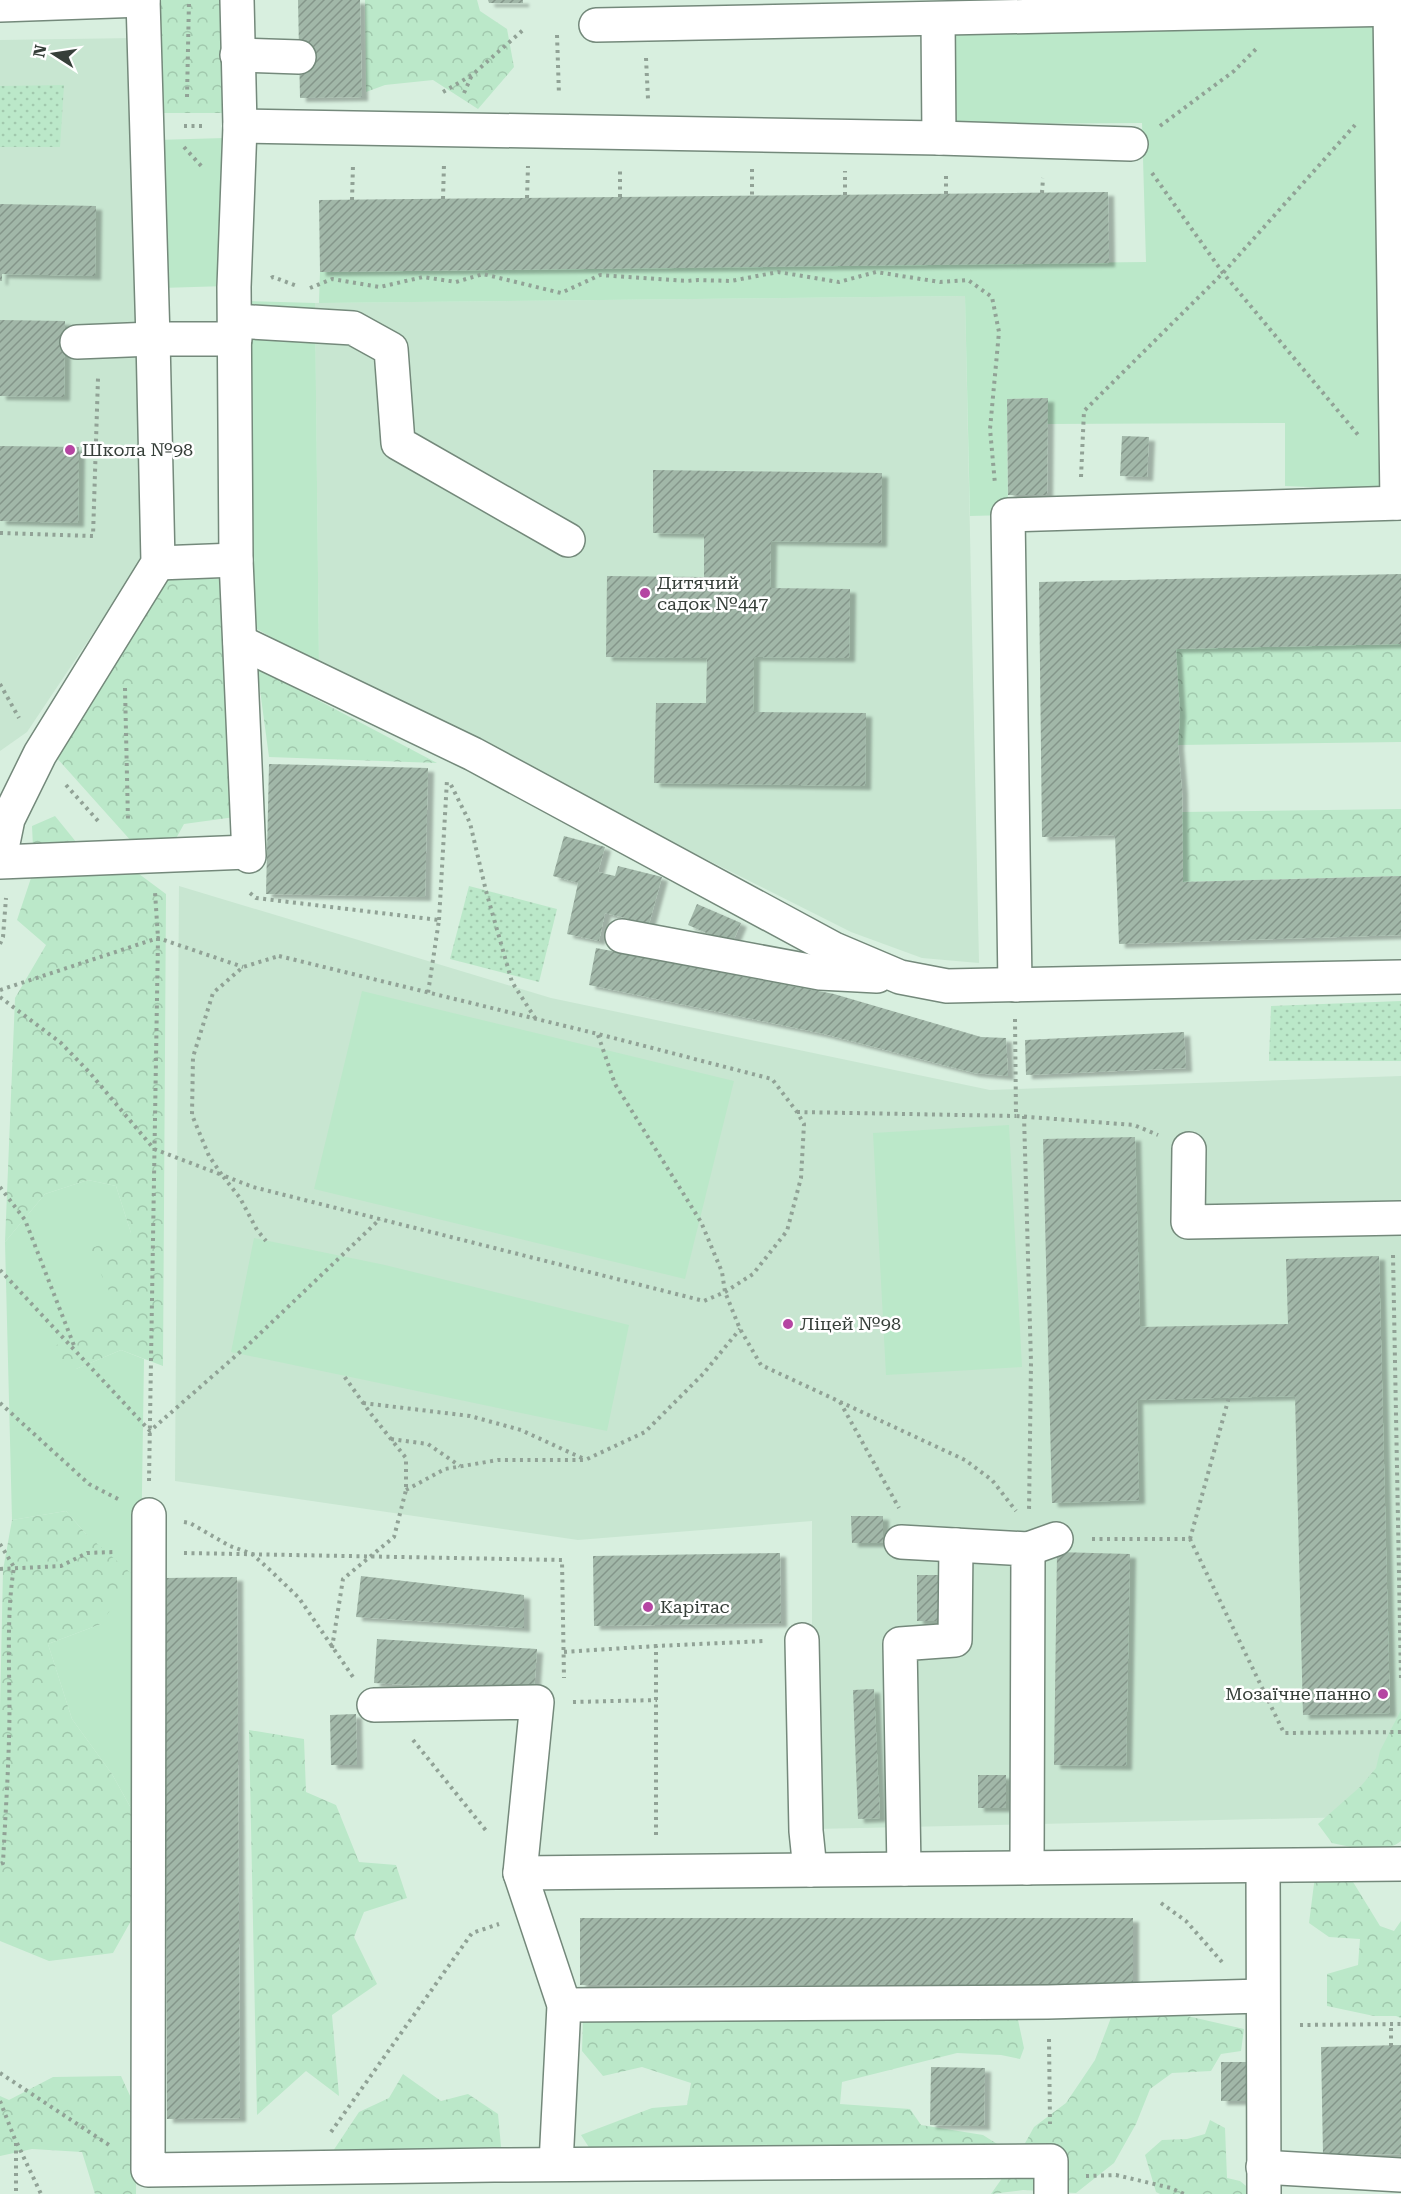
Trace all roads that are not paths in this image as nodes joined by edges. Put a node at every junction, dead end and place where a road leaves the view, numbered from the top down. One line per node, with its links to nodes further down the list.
1 (143, 0): 3 (lane); 13 (lane)
2 (237, 0): 7 (lane)
3 (0, 5)
4 (1395, 9): 5 (lane); 15 (lane)
5 (938, 19): 6 (lane); 10 (lane)
6 (596, 25)
7 (237, 55): 8 (lane); 9 (lane)
8 (299, 57)
9 (240, 126): 10 (lane); 12 (lane)
10 (939, 138): 11 (lane)
11 (1131, 144)
12 (235, 330): 13 (lane); 16 (lane); 17 (lane)
13 (153, 339): 14 (lane); 18 (lane)
14 (88, 342)
15 (1398, 495): 24 (lane)
16 (568, 540)
17 (236, 560): 18 (lane); 19 (lane)
18 (158, 563): 20 (lane)
19 (240, 642): 20 (lane); 23 (lane)
20 (0, 860)
21 (621, 936): 23 (lane)
22 (1401, 977): 24 (lane)
23 (907, 978): 24 (lane)
24 (1015, 985)
25 (1189, 1149): 26 (lane)
26 (1396, 1218)
27 (149, 1515): 40 (lane)
28 (910, 1542): 29 (lane)
29 (956, 1545): 34 (lane); 35 (lane)
30 (802, 1640): 36 (lane)
31 (374, 1705): 37 (lane)
32 (1401, 1864): 33 (lane)
33 (1263, 1866): 34 (lane); 39 (lane)
34 (1027, 1868): 35 (lane)
35 (904, 1869): 36 (lane)
36 (810, 1870): 37 (lane)
37 (520, 1873): 38 (lane)
38 (564, 2005): 39 (lane); 40 (lane)
39 (1253, 2006): 43 (lane)
40 (556, 2164): 42 (lane)
41 (1401, 2175): 43 (lane)
42 (1051, 2177)
43 (1264, 2181)

